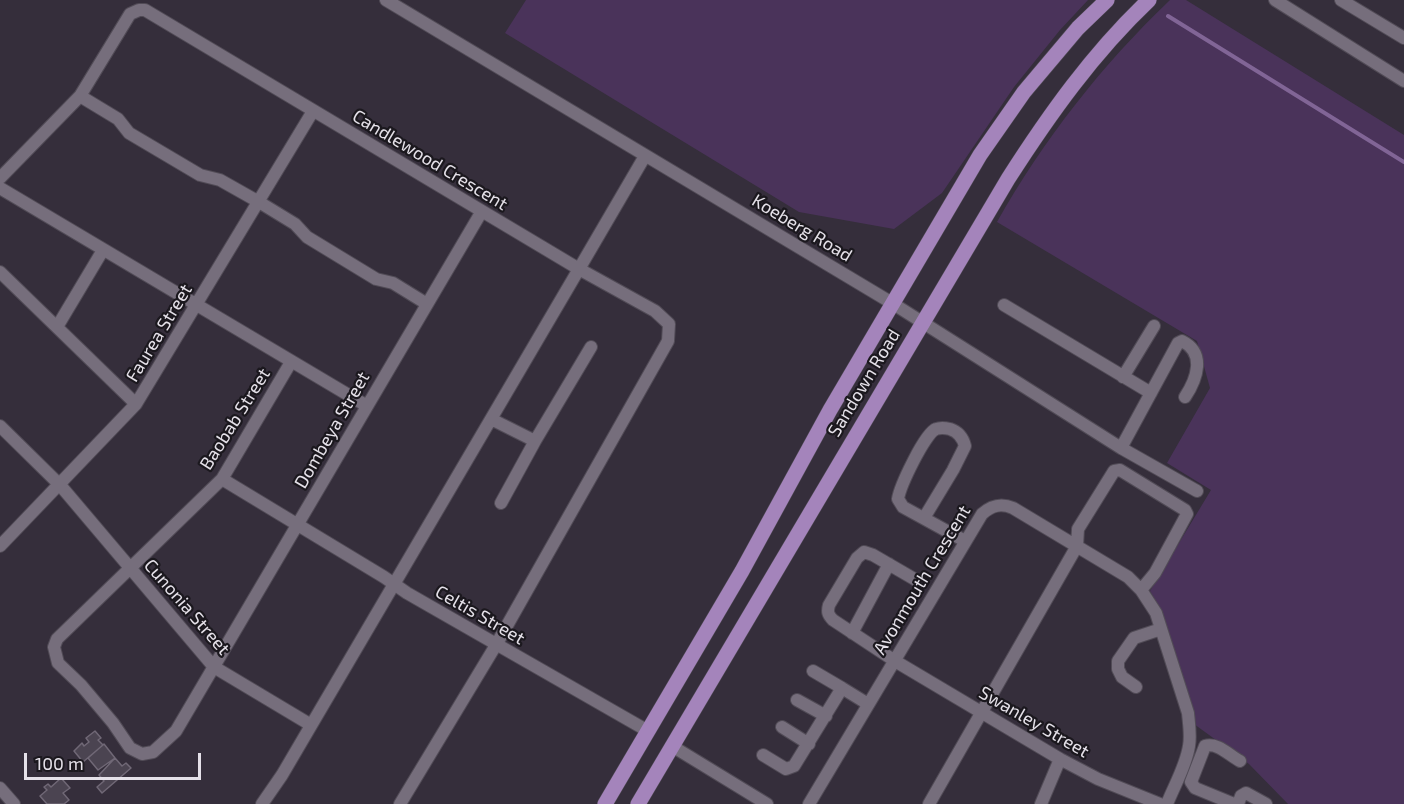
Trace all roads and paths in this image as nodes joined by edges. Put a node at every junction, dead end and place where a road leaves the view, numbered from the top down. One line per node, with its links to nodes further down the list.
1 (386, 0): 10 (street, Koeberg Road)
2 (1107, 0): 18 (main road, Sandown Road)
3 (1149, 0): 22 (main road, Sandown Road)
4 (1275, 0): 7 (street)
5 (1341, 0): 6 (street)
6 (1404, 38)
7 (1404, 81)
8 (80, 96): 9 (street, Candlewood Crescent); 11 (street, Candlewood Crescent); 13 (street)
9 (313, 111): 13 (street, Faurea Street); 14 (street, Candlewood Crescent)
10 (645, 156): 16 (street); 18 (street, Koeberg Road)
11 (0, 178)
12 (0, 188): 15 (street)
13 (259, 202): 19 (street); 21 (street, Faurea Street)
14 (482, 211): 16 (street, Candlewood Crescent); 19 (street, Dombeya Street)
15 (103, 250): 21 (street); 24 (street)
16 (579, 269): 32 (street); 52 (street, Candlewood Crescent)
17 (0, 272): 24 (street)
18 (892, 303): 22 (street, Koeberg Road); 64 (main road, Sandown Road)
19 (427, 304): 31 (street, Dombeya Street)
20 (1004, 304): 27 (street)
21 (197, 305): 26 (street); 30 (street, Faurea Street)
22 (924, 323): 35 (street, Koeberg Road); 66 (main road, Sandown Road)
23 (1154, 326): 27 (street)
24 (57, 327): 30 (street)
25 (591, 347): 34 (street)
26 (291, 362): 31 (street); 36 (street, Baobab Street)
27 (1123, 377): 28 (street)
28 (1151, 393): 29 (street); 35 (street)
29 (1185, 397)
30 (136, 404): 37 (street, Faurea Street)
31 (367, 406): 41 (street, Dombeya Street)
32 (491, 418): 34 (street); 48 (street)
33 (0, 426): 37 (street, Cunonia Street)
34 (535, 441): 39 (street)
35 (1121, 448): 38 (street, Koeberg Road)
36 (222, 479): 41 (street, Celtis Street); 46 (street, Baobab Street)
37 (60, 485): 43 (street, Faurea Street); 46 (street, Cunonia Street)
38 (1197, 491)
39 (501, 504)
40 (924, 518): 40 (street); 42 (street)
41 (298, 524): 48 (street, Celtis Street); 54 (street, Dombeya Street)
42 (965, 541): 44 (street, Avonmouth Crescent); 53 (street, Avonmouth Crescent)
43 (0, 546)
44 (1077, 546): 49 (street, Avonmouth Crescent); 49 (street); 60 (street)
45 (889, 564): 47 (street); 51 (street); 51 (street, Swanley Street)
46 (129, 568): 54 (street, Cunonia Street); 54 (street, Baobab Street)
47 (916, 580)
48 (394, 584): 52 (street, Celtis Street); 62 (street)
49 (1141, 590): 50 (street, Avonmouth Crescent)
50 (1161, 629): 56 (street); 81 (street, Avonmouth Crescent)
51 (852, 633): 53 (street, Swanley Street)
52 (496, 645): 64 (street, Celtis Street); 73 (street)
53 (895, 661): 59 (street, Avonmouth Crescent); 60 (street, Swanley Street)
54 (214, 667): 62 (street, Cunonia Street)
55 (813, 671): 57 (street)
56 (1136, 687)
57 (842, 688): 59 (street); 61 (street)
58 (797, 700): 61 (street)
59 (868, 704): 77 (street, Avonmouth Crescent)
60 (981, 712): 68 (street, Swanley Street); 78 (street)
61 (826, 717): 65 (street)
62 (311, 725): 72 (street)
63 (782, 727): 65 (street)
64 (648, 731): 74 (main road, Sandown Road)
65 (809, 744): 67 (street)
66 (672, 746): 75 (main road, Sandown Road); 76 (street)
67 (763, 755)
68 (1060, 759): 79 (street); 80 (street, Swanley Street)
69 (1239, 761): 82 (street)
70 (0, 788): 71 (street)
71 (14, 804)
72 (262, 804)
73 (400, 804)
74 (605, 804)
75 (639, 804)
76 (767, 804)
77 (809, 804)
78 (929, 804)
79 (1041, 804)
80 (1160, 804)
81 (1167, 804)
82 (1236, 804): 83 (street)
83 (1266, 804)

